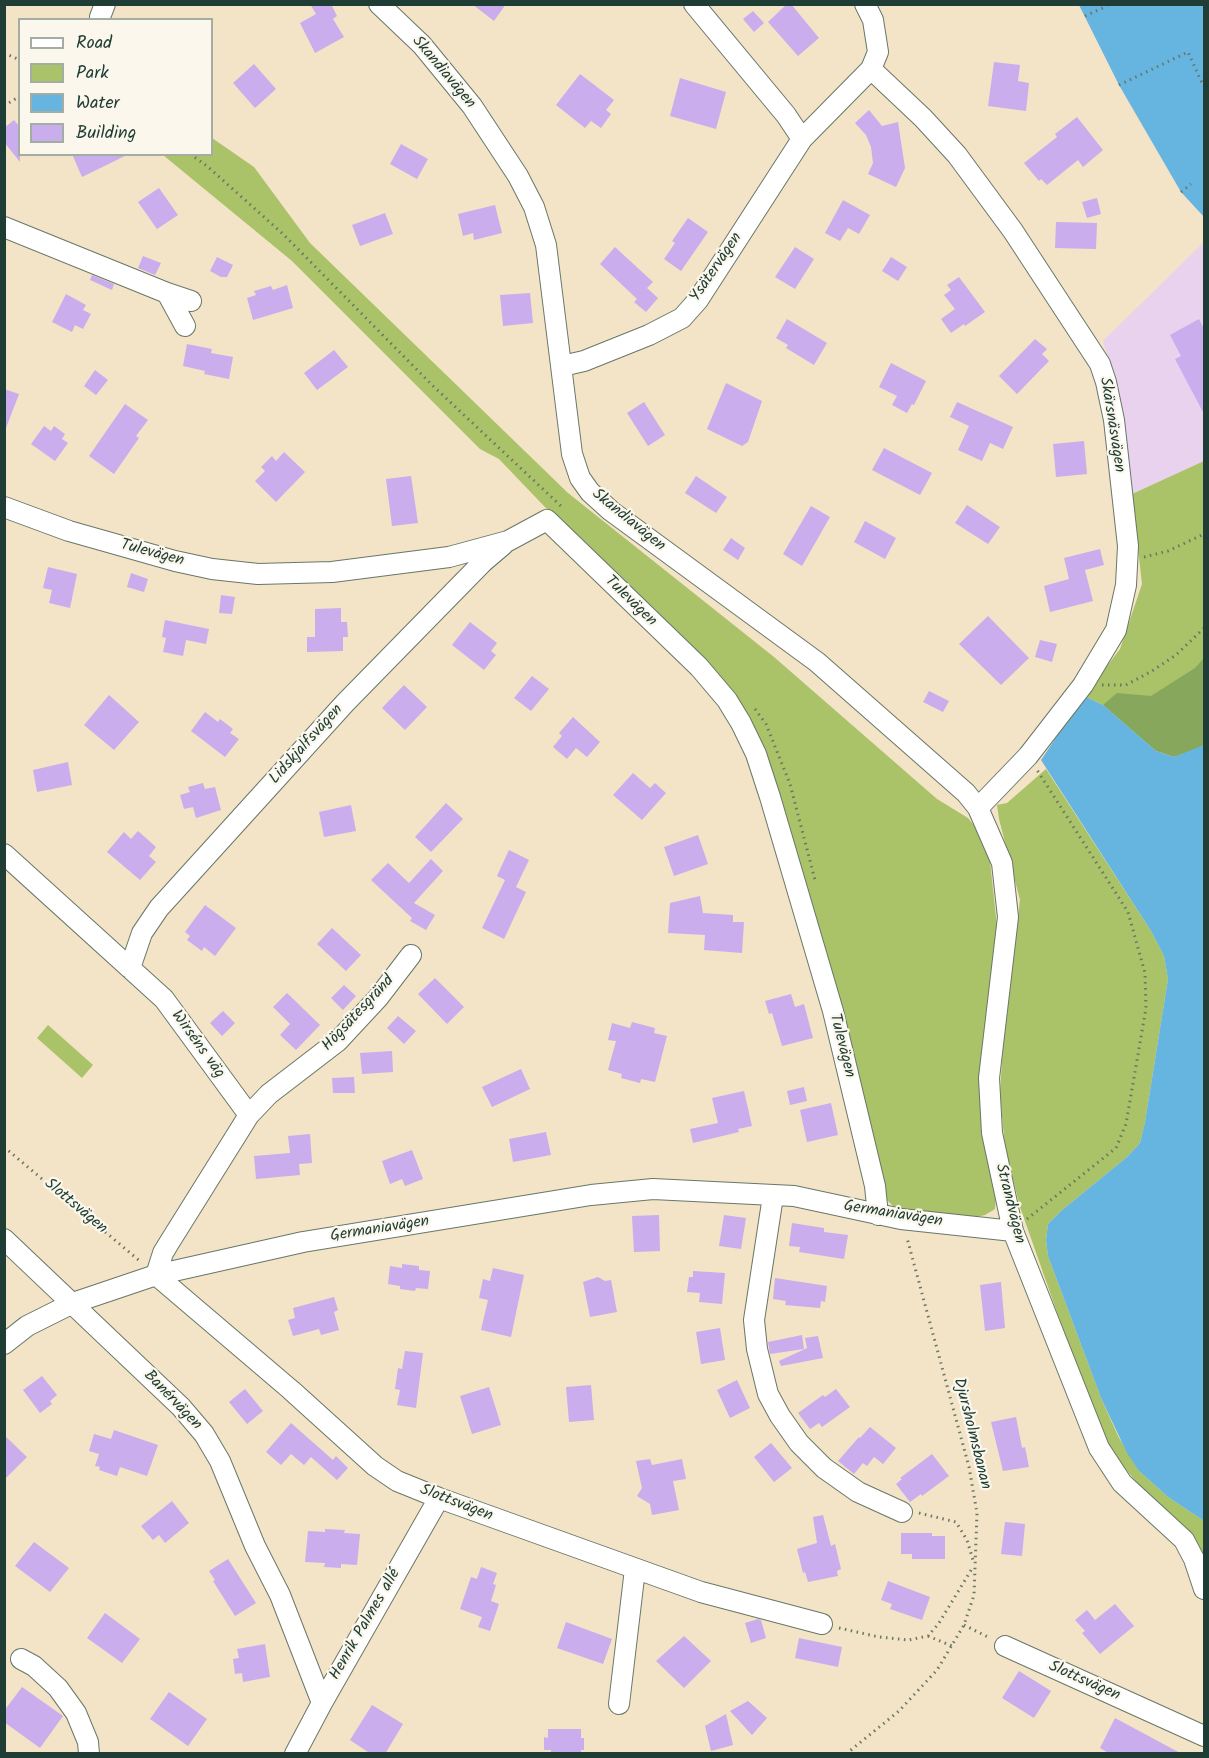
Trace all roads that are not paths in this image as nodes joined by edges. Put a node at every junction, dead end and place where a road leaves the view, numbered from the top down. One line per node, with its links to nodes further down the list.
1 (379, 4): 10 (street, Skandiavägen)
2 (694, 4): 5 (street)
3 (865, 4): 4 (street)
4 (871, 69): 5 (street, Ysätervägen); 13 (street, Skärsnäsvägen)
5 (802, 139): 10 (street, Ysätervägen)
6 (4, 227): 7 (street)
7 (167, 293): 8 (street); 9 (street)
8 (191, 301)
9 (185, 326)
10 (562, 366): 13 (street, Skandiavägen)
11 (4, 507): 12 (street, Tulevägen)
12 (508, 541): 16 (street, Lidskjalfsvägen); 19 (street, Tulevägen)
13 (978, 808): 20 (street, Strandvägen)
14 (4, 854): 16 (street, Wirséns väg)
15 (411, 955): 17 (street, Högsätesgränd)
16 (130, 968): 17 (street, Wirséns väg)
17 (249, 1115): 22 (street)
18 (773, 1196): 19 (street, Germaniavägen); 22 (street, Germaniavägen); 26 (street)
19 (878, 1215): 20 (street, Germaniavägen)
20 (1013, 1231): 28 (street, Strandvägen)
21 (4, 1239): 23 (street, Banérvägen)
22 (156, 1275): 23 (street, Germaniavägen); 25 (street, Slottsvägen)
23 (73, 1303): 24 (street, Germaniavägen); 32 (street, Banérvägen)
24 (4, 1344)
25 (439, 1498): 27 (street, Slottsvägen); 32 (street, Henrik Palmes allé)
26 (902, 1512)
27 (635, 1569): 29 (street, Slottsvägen); 33 (street)
28 (1204, 1589)
29 (822, 1624)
30 (1005, 1646): 34 (street, Slottsvägen)
31 (21, 1659): 35 (street)
32 (322, 1703): 36 (street, Henrik Palmes allé)
33 (619, 1704)
34 (1204, 1736)
35 (89, 1754)
36 (295, 1754)

